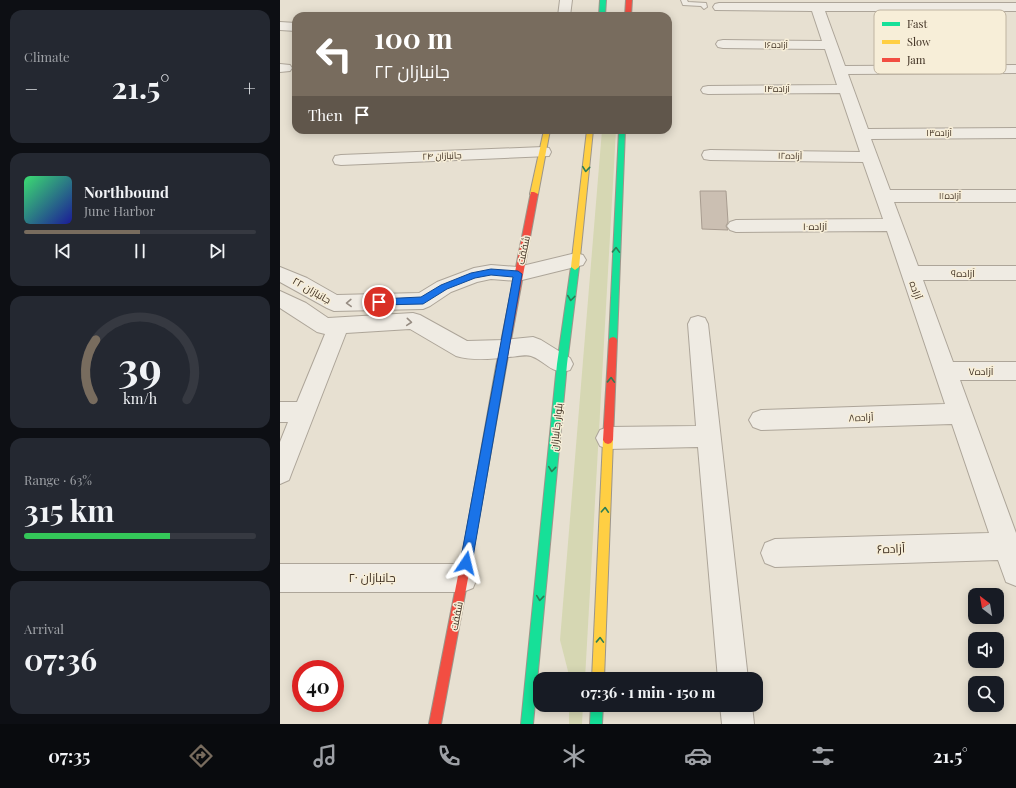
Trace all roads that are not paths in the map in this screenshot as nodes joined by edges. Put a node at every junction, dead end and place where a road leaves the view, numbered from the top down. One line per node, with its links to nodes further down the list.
1 (566, 0): 9 (street)
2 (603, 0): 10 (main road)
3 (629, 0): 11 (main road)
4 (684, 0): 6 (lane)
5 (1016, 6): 8 (street)
6 (704, 7)
7 (719, 7): 8 (street)
8 (817, 8): 15 (street, آزاده)
9 (564, 12)
10 (602, 12)
11 (628, 12)
12 (280, 26): 13 (street)
13 (292, 27)
14 (723, 44): 15 (street, آزاده۱۶)
15 (830, 45): 18 (street, آزاده)
16 (1006, 69): 17 (street)
17 (1016, 69)
18 (839, 70): 19 (street); 20 (street, آزاده)
19 (874, 70)
20 (845, 89): 21 (street, آزاده۱۴); 26 (street, آزاده)
21 (708, 90)
22 (1016, 133): 26 (street, آزاده۱۳)
23 (546, 134): 27 (main road, شفقت)
24 (590, 134): 35 (main road, بلوار جانبازان, one-way to 35)
25 (622, 134): 52 (main road, one-way to 25)
26 (861, 134): 29 (street, آزاده)
27 (543, 152): 30 (street, جانبازان ۲۴); 39 (main road, شفقت)
28 (710, 156): 29 (street, آزاده۱۲)
29 (870, 157): 31 (street, آزاده)
30 (341, 160)
31 (883, 196): 32 (street, آزاده۱۱); 33 (street, آزاده)
32 (1016, 196)
33 (894, 225): 34 (street, آزاده۱۰); 36 (street, آزاده)
34 (736, 226)
35 (576, 260): 39 (street, جانبازان ۲۲); 44 (main road, بلوار جانبازان, one-way to 44)
36 (910, 272): 37 (street, آزاده۹); 45 (street, آزاده)
37 (1016, 273)
38 (280, 274): 39 (street, جانبازان ۲۲, one-way to 38)
39 (518, 274): 43 (main road, شفقت)
40 (280, 299): 42 (street)
41 (698, 324): 51 (street)
42 (339, 325): 43 (street, one-way to 43); 48 (street)
43 (504, 349): 44 (street); 58 (main road, شفقت)
44 (562, 364): 64 (main road, بلوار جانبازان, one-way to 64)
45 (945, 371): 46 (street, آزاده۷); 49 (street, آزاده)
46 (1016, 371)
47 (280, 412): 48 (street)
48 (304, 412): 53 (street)
49 (960, 414): 50 (street, آزاده۸); 54 (street, آزاده)
50 (761, 420)
51 (709, 436): 52 (street); 60 (street)
52 (608, 438): 59 (main road, one-way to 52)
53 (280, 472)
54 (1011, 546): 55 (street, آزاده۶); 56 (street, آزاده)
55 (775, 553)
56 (1016, 572)
57 (280, 578): 58 (street, جانبازان ۲۰)
58 (463, 578): 63 (main road, شفقت)
59 (598, 672)
60 (732, 672)
61 (597, 712): 65 (main road)
62 (737, 712): 66 (street)
63 (435, 724)
64 (527, 724)
65 (596, 724)
66 (738, 724)

